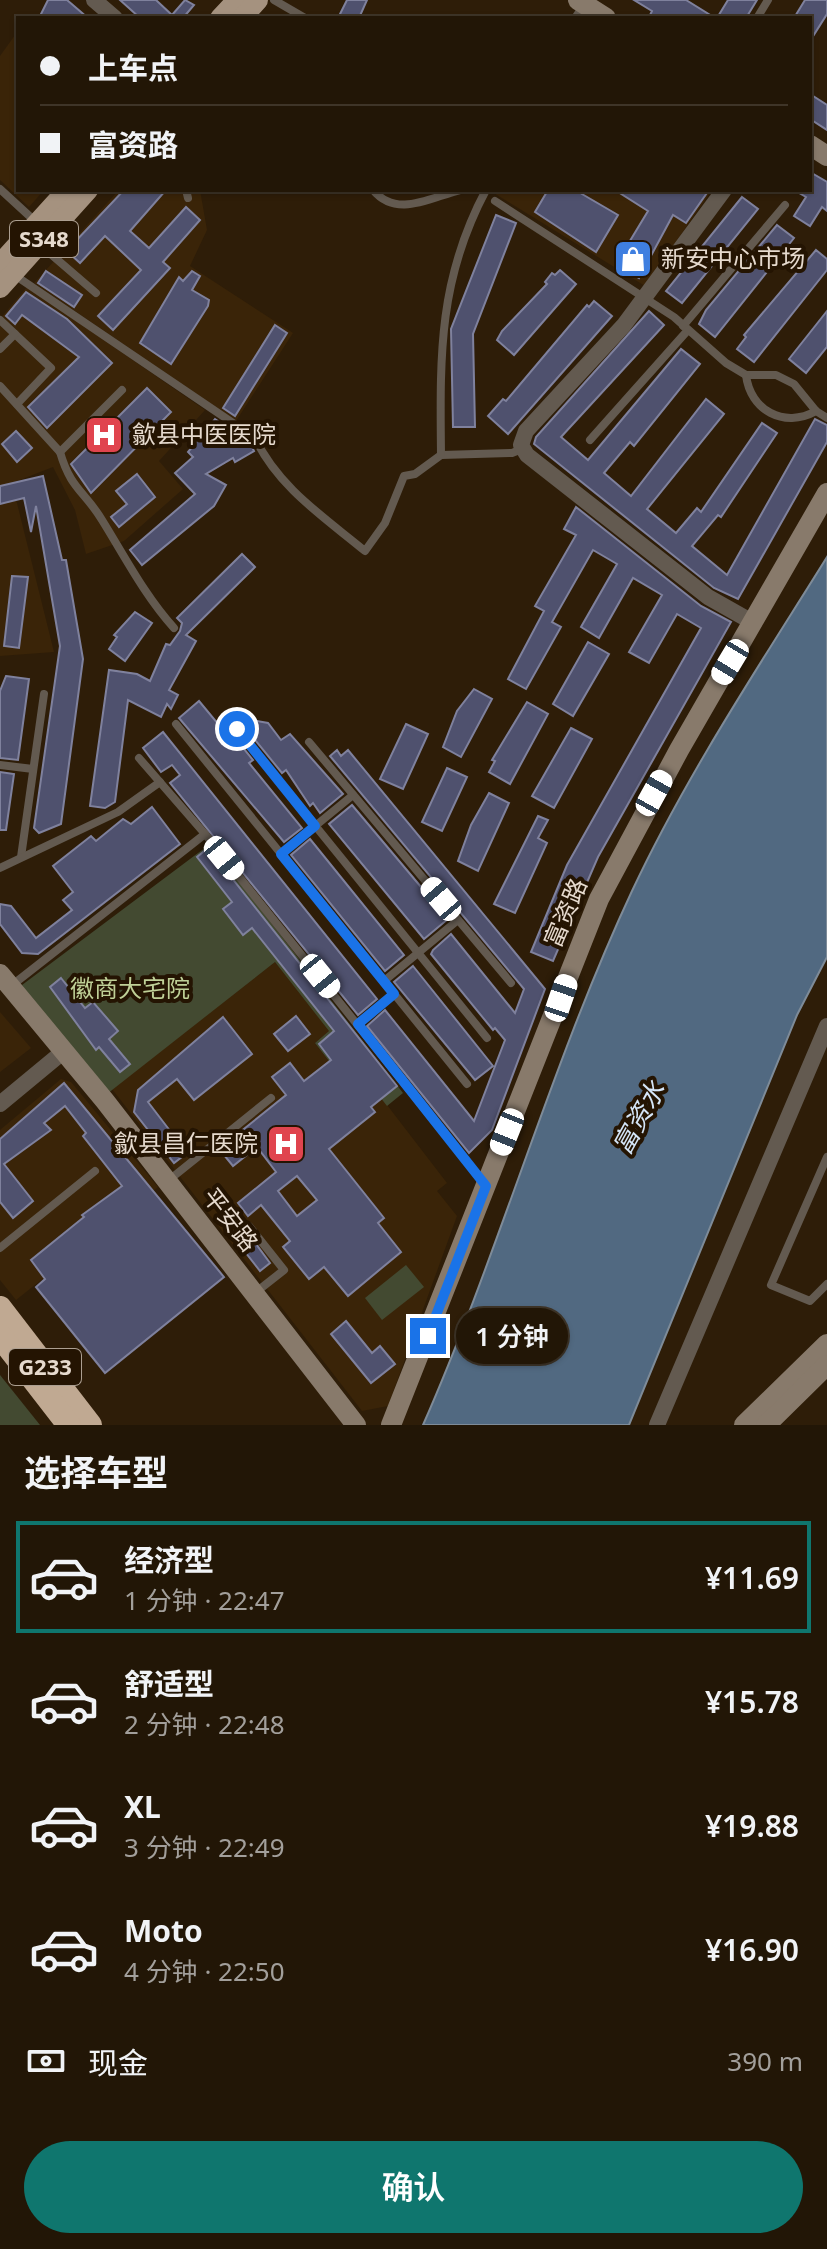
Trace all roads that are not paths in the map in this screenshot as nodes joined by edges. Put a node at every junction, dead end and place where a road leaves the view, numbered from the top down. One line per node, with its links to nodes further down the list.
1 (94, 0): 6 (street)
2 (237, 0): 7 (main road)
3 (258, 0): 8 (main road)
4 (274, 0): 9 (lane)
5 (579, 7): 10 (street)
6 (113, 16)
7 (222, 16)
8 (244, 16)
9 (302, 16)
10 (601, 16)
11 (0, 189): 20 (lane)
12 (65, 192): 20 (main road, S348)
13 (86, 192): 21 (main road, S348)
14 (375, 192): 15 (lane)
15 (454, 192)
16 (485, 192): 38 (lane)
17 (723, 192): 24 (street)
18 (495, 201): 24 (lane)
19 (785, 205): 26 (lane)
20 (37, 223): 22 (main road, S348)
21 (39, 244): 22 (main road, S348); 23 (lane)
22 (4, 276): 38 (lane)
23 (96, 293)
24 (644, 297): 26 (lane); 36 (street)
25 (0, 320): 27 (lane)
26 (686, 328): 29 (lane); 35 (lane)
27 (15, 334): 28 (lane); 32 (lane)
28 (0, 349)
29 (746, 375): 33 (lane); 33 (lane)
30 (0, 386): 32 (lane)
31 (122, 390): 37 (lane)
32 (17, 404): 37 (lane)
33 (816, 411): 34 (lane)
34 (827, 418)
35 (590, 440)
36 (522, 449): 38 (lane); 40 (street)
37 (60, 452): 41 (lane)
38 (441, 455)
39 (827, 493): 40 (street, 富资路)
40 (754, 623): 72 (street, 富资路)
41 (174, 628)
42 (44, 694): 48 (lane)
43 (176, 724): 53 (lane)
44 (237, 729): 51 (lane)
45 (309, 742): 50 (lane)
46 (139, 758): 49 (lane)
47 (0, 765): 48 (lane)
48 (33, 769): 54 (lane)
49 (160, 782): 52 (lane); 54 (lane)
50 (353, 795): 51 (lane); 56 (lane)
51 (315, 826): 53 (lane); 57 (lane)
52 (205, 834): 58 (lane); 62 (lane)
53 (281, 854): 59 (lane)
54 (21, 857): 55 (lane)
55 (0, 868)
56 (458, 920): 57 (lane); 60 (lane)
57 (418, 953): 59 (lane); 64 (lane)
58 (5, 980): 65 (street, 平安路)
59 (384, 981): 61 (lane)
60 (511, 983)
61 (394, 994): 62 (lane); 66 (lane)
62 (358, 1024): 72 (lane)
63 (827, 1026): 85 (street)
64 (487, 1038)
65 (64, 1051): 68 (street); 71 (street, 平安路)
66 (467, 1084)
67 (271, 1098): 71 (lane)
68 (0, 1104)
69 (827, 1157): 75 (lane)
70 (95, 1171): 74 (lane)
71 (167, 1181): 76 (street, 平安路)
72 (486, 1186): 84 (street, 富资路)
73 (249, 1226): 76 (lane)
74 (0, 1248)
75 (827, 1284)
76 (254, 1293): 83 (street, 平安路)
77 (0, 1308): 82 (highway, G233)
78 (0, 1336): 81 (highway, G233)
79 (827, 1344): 86 (street)
80 (827, 1365): 87 (street)
81 (69, 1425)
82 (90, 1425)
83 (356, 1425)
84 (391, 1425)
85 (657, 1425)
86 (744, 1425)
87 (766, 1425)

